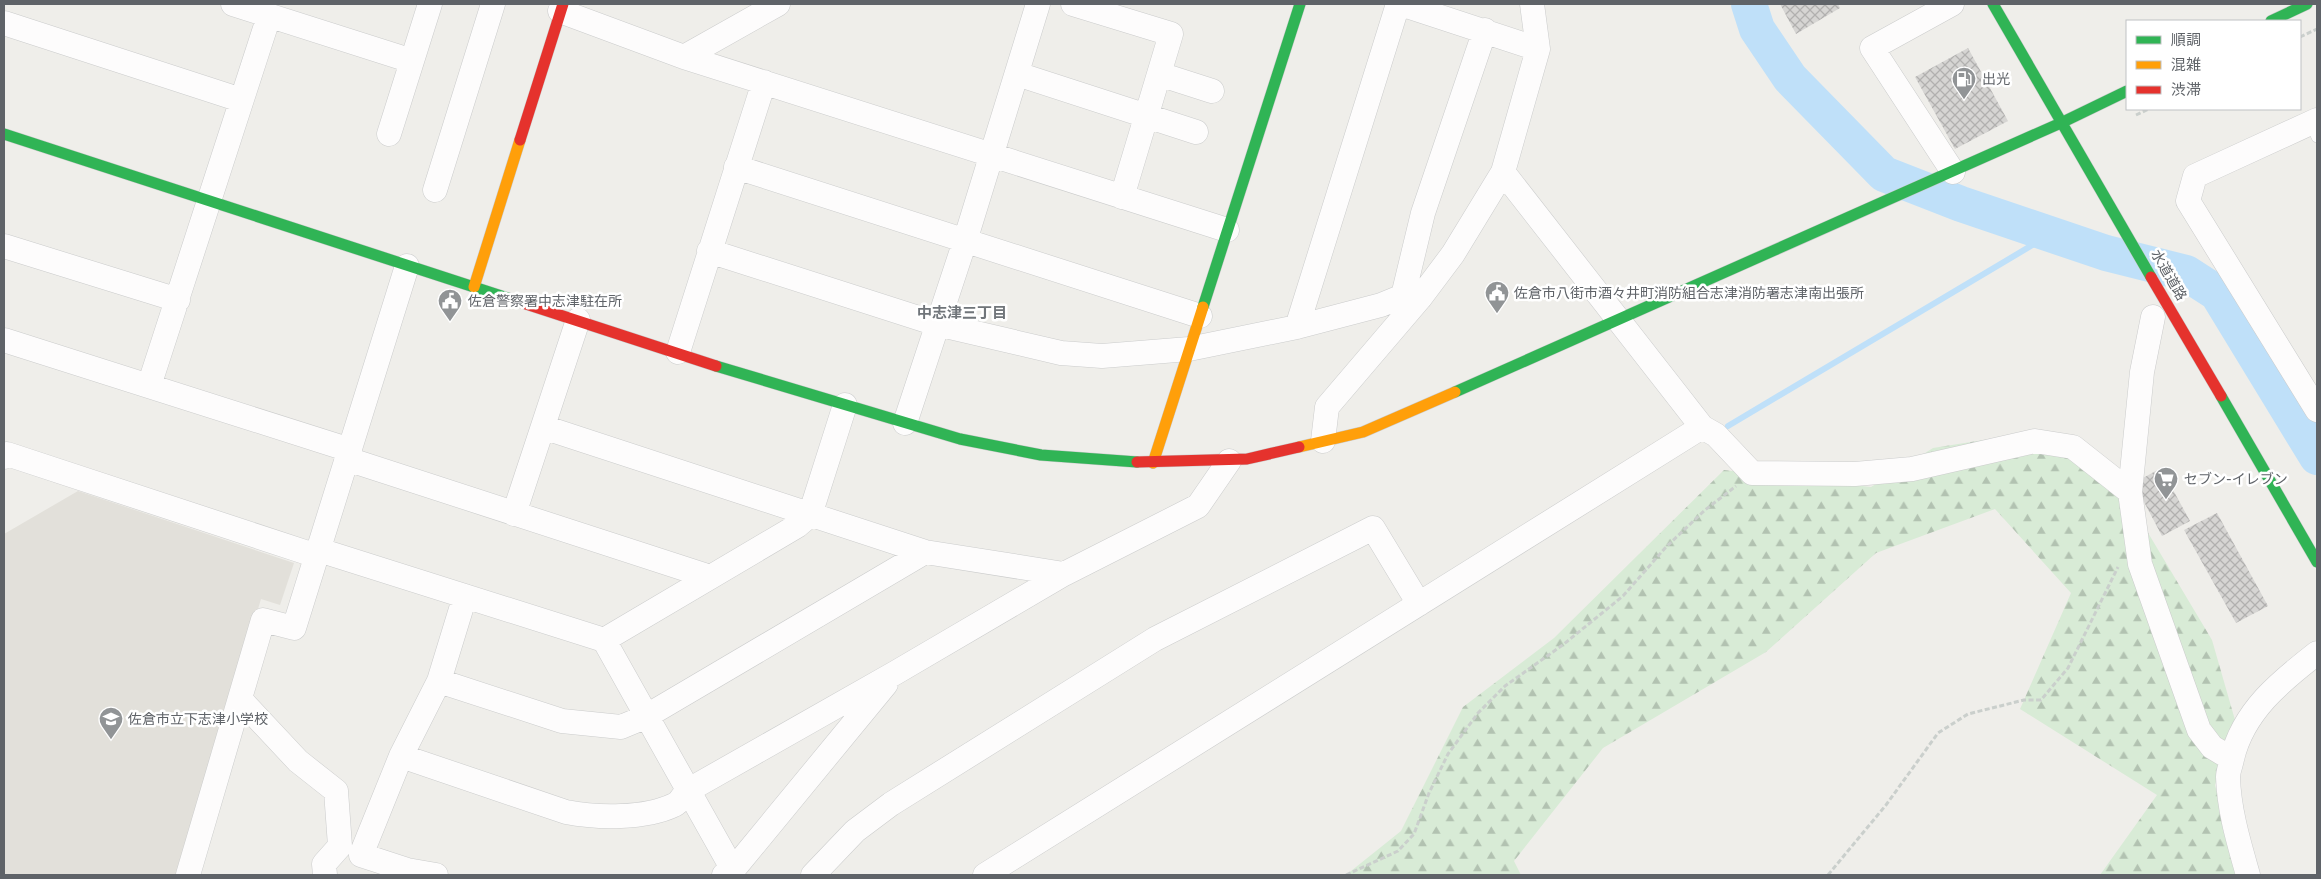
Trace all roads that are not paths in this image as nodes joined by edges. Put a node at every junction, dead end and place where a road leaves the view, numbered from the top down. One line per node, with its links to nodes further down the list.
1 (232, 4): 14 (street)
2 (430, 4): 20 (street)
3 (493, 4): 37 (street)
4 (778, 4): 19 (street)
5 (1038, 4): 21 (street)
6 (1073, 4): 22 (street)
7 (1300, 4): 40 (street)
8 (1400, 4): 17 (street); 53 (street)
9 (1532, 4): 18 (street)
10 (1952, 4): 36 (street)
11 (1994, 4): 28 (street, 水道道路)
12 (2307, 4): 15 (street)
13 (562, 7): 19 (street); 45 (street)
14 (269, 16): 20 (street); 26 (street)
15 (2273, 20)
16 (4, 23): 26 (street)
17 (1485, 30): 18 (street); 46 (street)
18 (1538, 49): 35 (street)
19 (684, 57): 23 (street)
20 (412, 61): 32 (street)
21 (1016, 74): 27 (street); 33 (street)
22 (1159, 74): 24 (street); 27 (street)
23 (764, 82): 33 (street); 34 (street)
24 (1212, 91)
25 (2126, 91): 28 (street)
26 (241, 100): 39 (street)
27 (1146, 118): 30 (street); 38 (street)
28 (2063, 122): 36 (street); 73 (street, 水道道路)
29 (2315, 127): 59 (street)
30 (1196, 132)
31 (4, 134): 39 (street)
32 (389, 134)
33 (992, 154): 38 (street); 41 (street)
34 (736, 167): 41 (street); 43 (street)
35 (1503, 172): 46 (street); 51 (street)
36 (1952, 172): 51 (street)
37 (435, 190)
38 (1122, 197): 40 (street)
39 (210, 199): 44 (street); 47 (street)
40 (1227, 230): 48 (street)
41 (965, 241): 48 (street); 52 (street)
42 (4, 246): 47 (street)
43 (709, 251): 52 (street); 56 (street)
44 (407, 266): 45 (street); 64 (street)
45 (474, 287): 50 (street)
46 (1411, 297): 53 (street); 63 (street)
47 (178, 300): 57 (street)
48 (1200, 316): 55 (street)
49 (2153, 317): 68 (street)
50 (578, 320): 56 (street); 61 (street)
51 (1618, 321): 62 (street); 63 (street)
52 (937, 324): 55 (street); 60 (street)
53 (1297, 327): 55 (street)
54 (4, 340): 57 (street)
55 (1189, 350): 67 (street)
56 (678, 352): 58 (street)
57 (149, 386): 64 (street)
58 (845, 404): 60 (street); 70 (street)
59 (2317, 410)
60 (905, 423): 67 (street)
61 (543, 427): 69 (street); 70 (street)
62 (1702, 427): 68 (street); 77 (street)
63 (1323, 441): 66 (street)
64 (348, 454): 69 (street); 72 (street)
65 (5, 455): 72 (street)
66 (1228, 461): 67 (street); 74 (street)
67 (1153, 462)
68 (2130, 492): 85 (street)
69 (514, 514): 75 (street)
70 (810, 515): 71 (street); 75 (street)
71 (925, 552): 74 (street); 83 (street)
72 (318, 553): 76 (street); 82 (street)
73 (2317, 562)
74 (1064, 574): 80 (street)
75 (710, 577): 78 (street)
76 (466, 596): 78 (street); 81 (street)
77 (1419, 604): 93 (street); 94 (street)
78 (604, 640): 83 (street)
79 (2317, 653): 85 (street)
80 (895, 673): 86 (street); 89 (street)
81 (438, 681): 83 (street); 84 (street)
82 (240, 699): 87 (street); 90 (street)
83 (645, 717): 86 (street)
84 (401, 756): 86 (street); 87 (street)
85 (2232, 758): 95 (street)
86 (687, 791): 89 (street)
87 (350, 851): 88 (street); 91 (street)
88 (406, 872): 92 (street)
89 (729, 872)
90 (188, 875)
91 (325, 875)
92 (436, 875)
93 (812, 875)
94 (986, 875)
95 (2248, 875)

